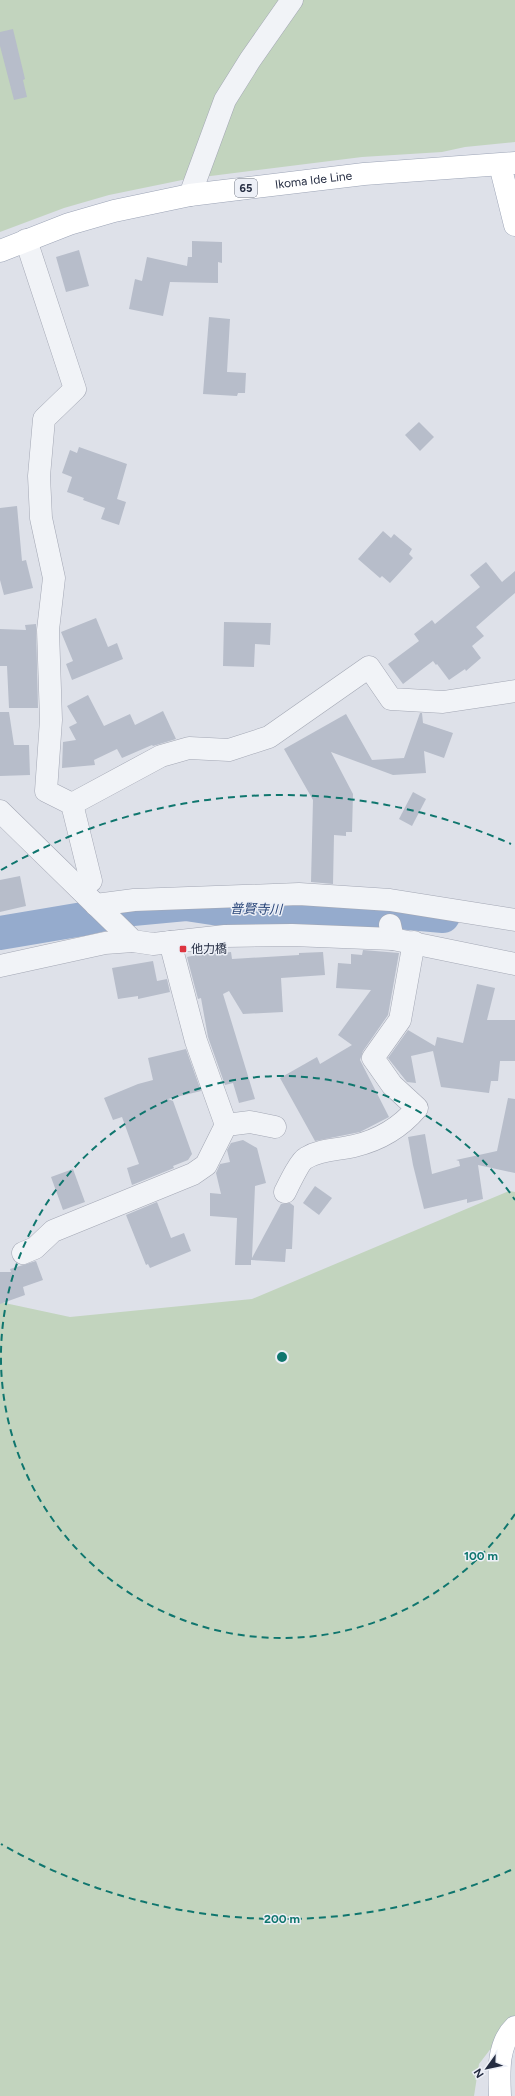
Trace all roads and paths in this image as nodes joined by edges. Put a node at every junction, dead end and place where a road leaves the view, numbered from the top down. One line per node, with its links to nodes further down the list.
1 (292, 0): 3 (street)
2 (508, 164): 3 (main road, Ikoma Ide Line / 65); 4 (main road)
3 (190, 195): 5 (main road, Ikoma Ide Line / 65)
4 (515, 225)
5 (26, 240): 6 (main road, Ikoma Ide Line / 65); 8 (street)
6 (0, 250)
7 (515, 691): 8 (street)
8 (72, 804): 10 (street)
9 (0, 811): 10 (street)
10 (79, 888): 11 (street)
11 (99, 908): 12 (street); 13 (street)
12 (515, 920)
13 (126, 934): 14 (street); 17 (street)
14 (170, 942): 15 (street); 18 (street)
15 (414, 942): 16 (street); 20 (street)
16 (515, 964)
17 (0, 966)
18 (226, 1125): 19 (street); 21 (street)
19 (275, 1127)
20 (285, 1192)
21 (23, 1253)
22 (515, 2027): 23 (main road)
23 (500, 2096)

